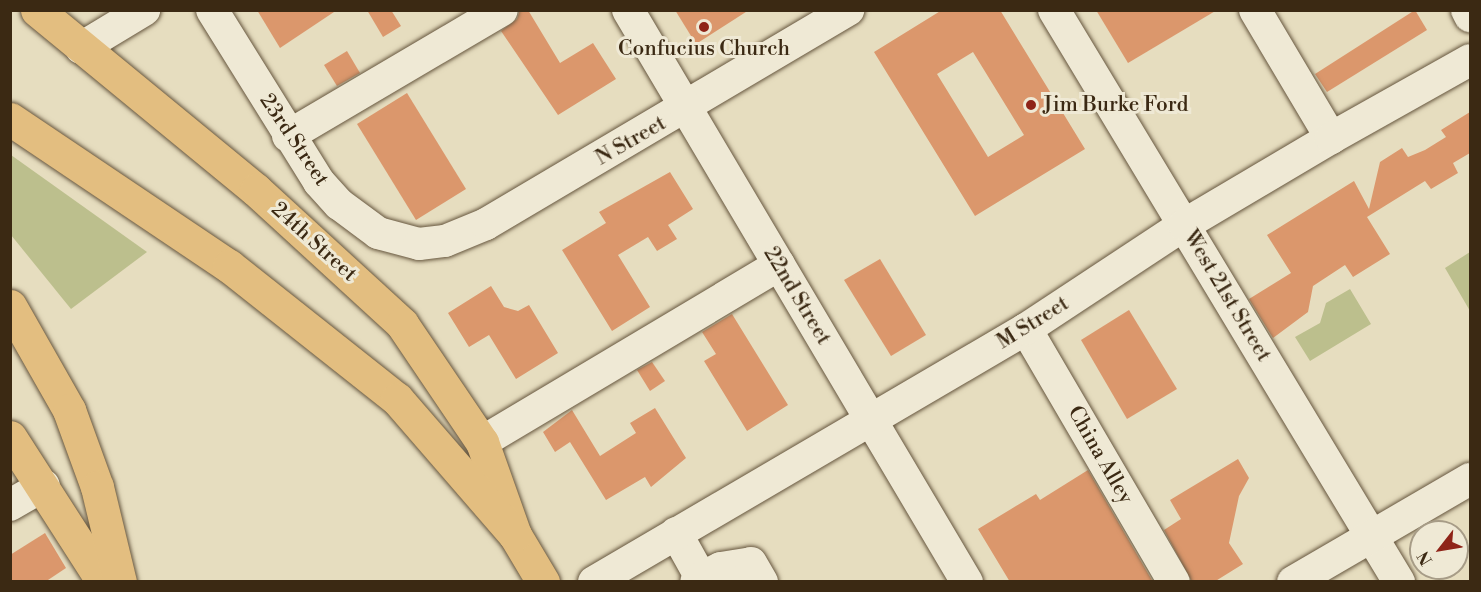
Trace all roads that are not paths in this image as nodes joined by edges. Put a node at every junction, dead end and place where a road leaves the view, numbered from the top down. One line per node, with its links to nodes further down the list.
1 (37, 10): 11 (main road, 24th Street)
2 (144, 10): 11 (street)
3 (213, 10): 16 (street, 23rd Street)
4 (502, 10): 16 (street)
5 (628, 10): 14 (street, 22nd Street)
6 (848, 10): 14 (street, N Street)
7 (1054, 10): 19 (street, West 21st Street)
8 (1255, 10): 17 (street)
9 (1467, 10): 10 (street)
10 (1470, 16)
11 (81, 48): 26 (main road, 24th Street)
12 (1470, 60): 17 (street, M Street)
13 (10, 107): 18 (main road)
14 (686, 109): 20 (street, N Street); 21 (street, 22nd Street)
15 (10, 119): 18 (main road)
16 (288, 136): 20 (street, 23rd Street)
17 (1331, 138): 19 (street, M Street)
18 (88, 172): 31 (main road)
19 (1184, 225): 23 (street, M Street); 32 (street, West 21st Street)
20 (404, 241)
21 (779, 265): 24 (street, 22nd Street); 26 (street)
22 (10, 306): 36 (main road)
23 (1026, 329): 24 (street, M Street); 40 (street, China Alley)
24 (869, 419): 30 (street, M Street); 39 (street, 22nd Street)
25 (10, 437): 28 (main road)
26 (482, 442): 31 (main road, 24th Street)
27 (1470, 479): 32 (street)
28 (44, 485): 29 (street); 35 (main road)
29 (10, 505)
30 (676, 533): 33 (street, M Street); 34 (street)
31 (515, 534): 37 (main road)
32 (1371, 535): 41 (street); 42 (street, West 21st Street)
33 (612, 577)
34 (698, 580): 38 (street)
35 (103, 582)
36 (120, 582)
37 (543, 582)
38 (762, 582)
39 (967, 582)
40 (1174, 582)
41 (1293, 582)
42 (1399, 582)

